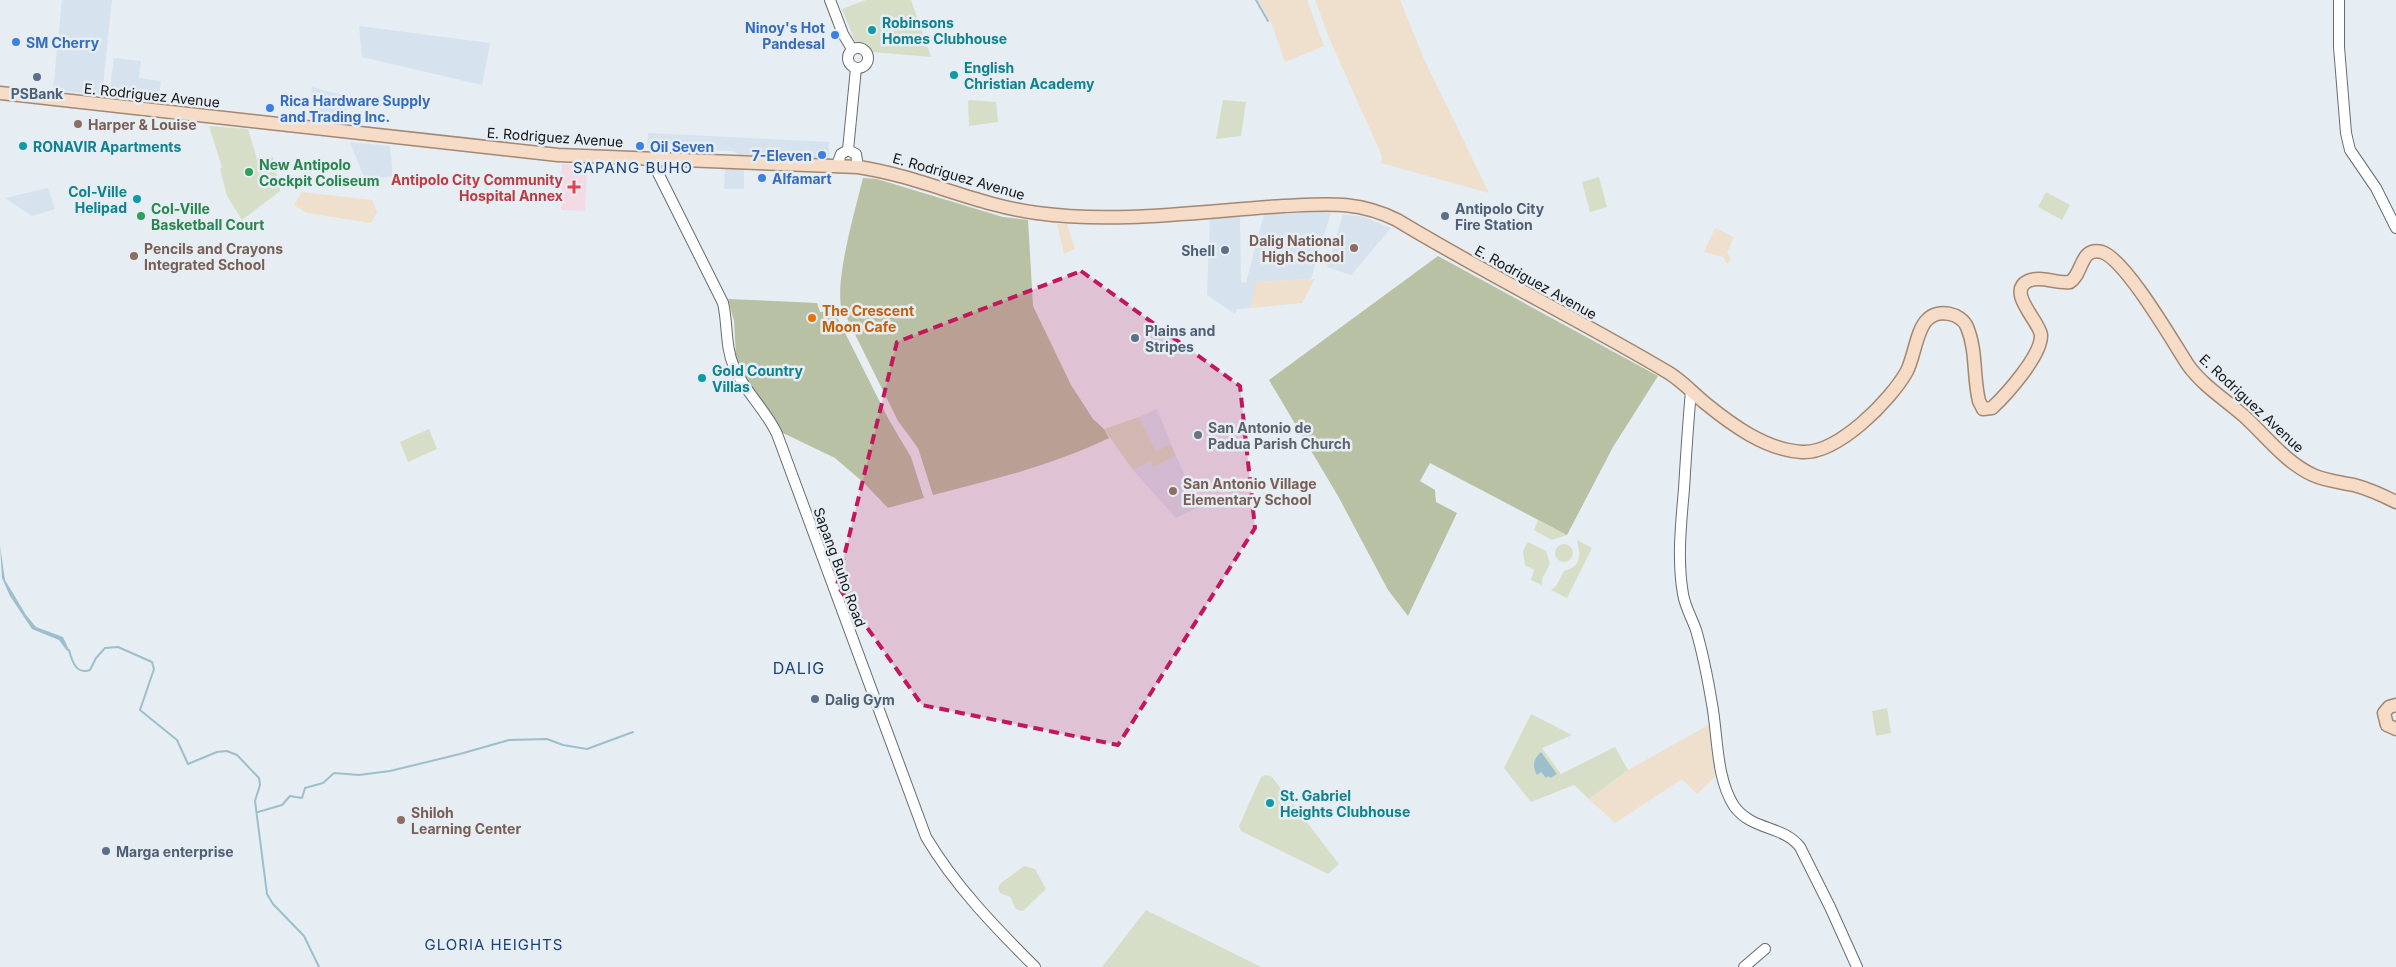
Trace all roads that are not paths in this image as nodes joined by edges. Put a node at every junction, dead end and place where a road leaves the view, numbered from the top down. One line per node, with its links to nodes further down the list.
1 (830, 0): 3 (street)
2 (2339, 0): 10 (street)
3 (852, 50): 4 (street); 4 (street)
4 (856, 68): 6 (street)
5 (0, 93): 7 (main road, E. Rodriguez Avenue)
6 (848, 150): 8 (street); 9 (street)
7 (651, 159): 8 (main road, E. Rodriguez Avenue); 16 (street, Sapang Buho Road)
8 (837, 165): 9 (main road, E. Rodriguez Avenue)
9 (858, 167): 11 (main road, E. Rodriguez Avenue)
10 (2396, 228)
11 (1691, 390): 12 (main road, E. Rodriguez Avenue); 18 (street)
12 (2396, 502)
13 (2396, 704): 14 (main road)
14 (2396, 730)
15 (1765, 949): 17 (street)
16 (1035, 967)
17 (1744, 967)
18 (1857, 967)

